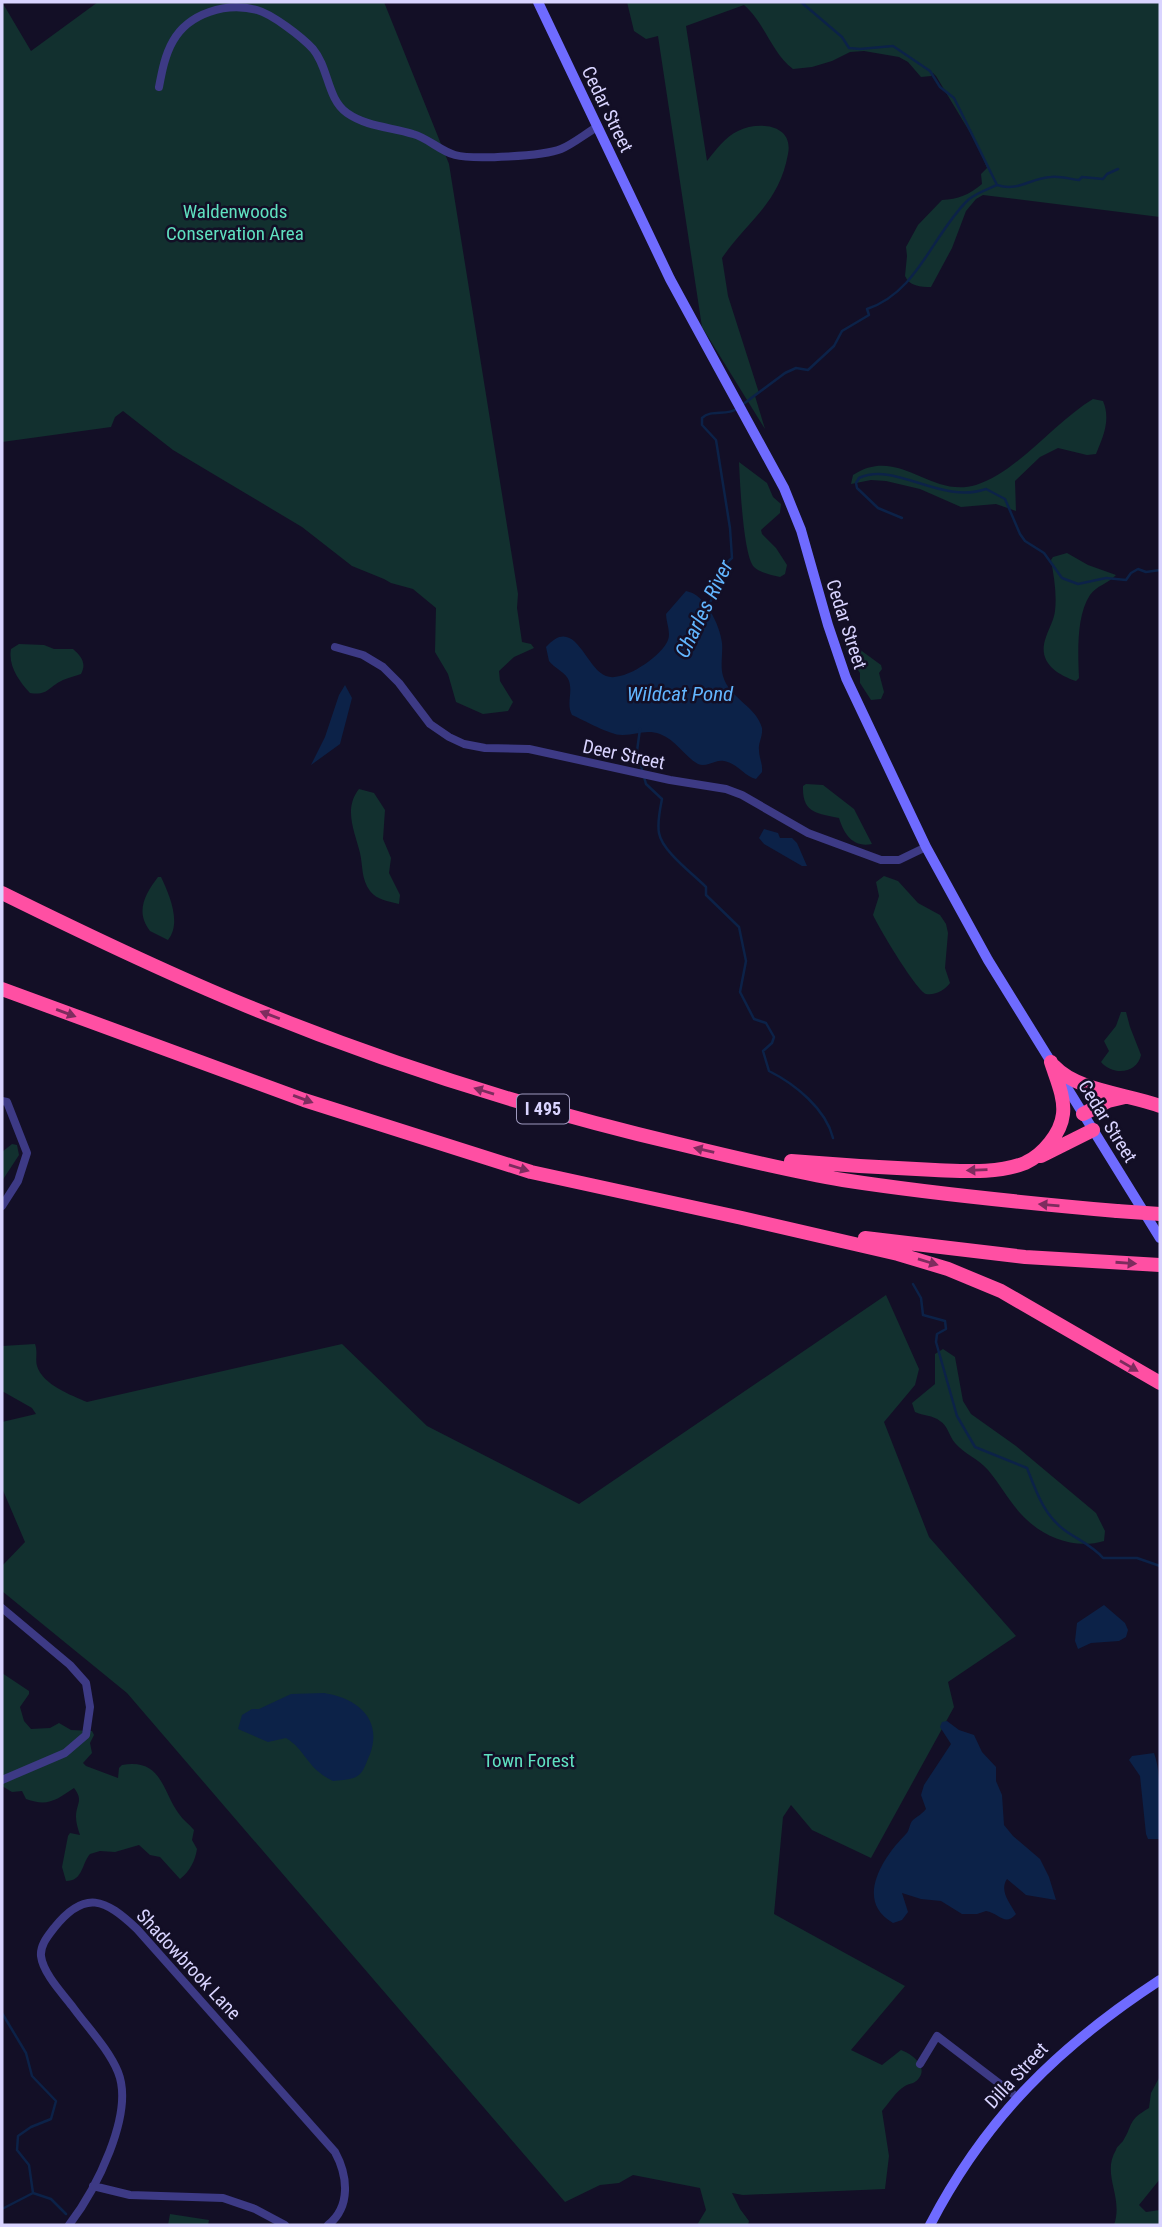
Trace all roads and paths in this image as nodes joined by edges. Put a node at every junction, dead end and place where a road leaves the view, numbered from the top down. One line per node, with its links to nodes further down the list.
1 (538, 2): 3 (main road, Cedar Street)
2 (159, 87): 3 (street)
3 (597, 127): 5 (main road, Cedar Street)
4 (334, 646): 5 (street, Deer Street)
5 (926, 848): 8 (main road, Cedar Street)
6 (2, 893): 14 (highway, I 495, one-way to 6)
7 (2, 989): 18 (highway, one-way to 18)
8 (1051, 1062): 9 (highway); 12 (main road, Cedar Street); 15 (highway)
9 (1137, 1097): 11 (highway); 12 (highway)
10 (5, 1102): 16 (street)
11 (1160, 1106)
12 (1083, 1114): 13 (main road, Cedar Street)
13 (1093, 1130): 15 (highway); 19 (main road, Cedar Street)
14 (734, 1157): 15 (highway, one-way to 14); 17 (highway, I 495, one-way to 14, bridge)
15 (1028, 1161)
16 (2, 1206)
17 (1160, 1214)
18 (742, 1218): 20 (highway, one-way to 20); 21 (highway, one-way to 21)
19 (1160, 1238)
20 (1156, 1265)
21 (1160, 1383)
22 (2, 1608): 23 (street)
23 (2, 1780)
24 (1160, 1980): 26 (main road, Dilla Street)
25 (920, 2064): 26 (street)
26 (1017, 2097): 31 (main road, Dilla Street)
27 (93, 2186): 28 (street); 29 (street); 30 (street, Shadowbrook Lane)
28 (69, 2225)
29 (285, 2225)
30 (328, 2225)
31 (930, 2225)

